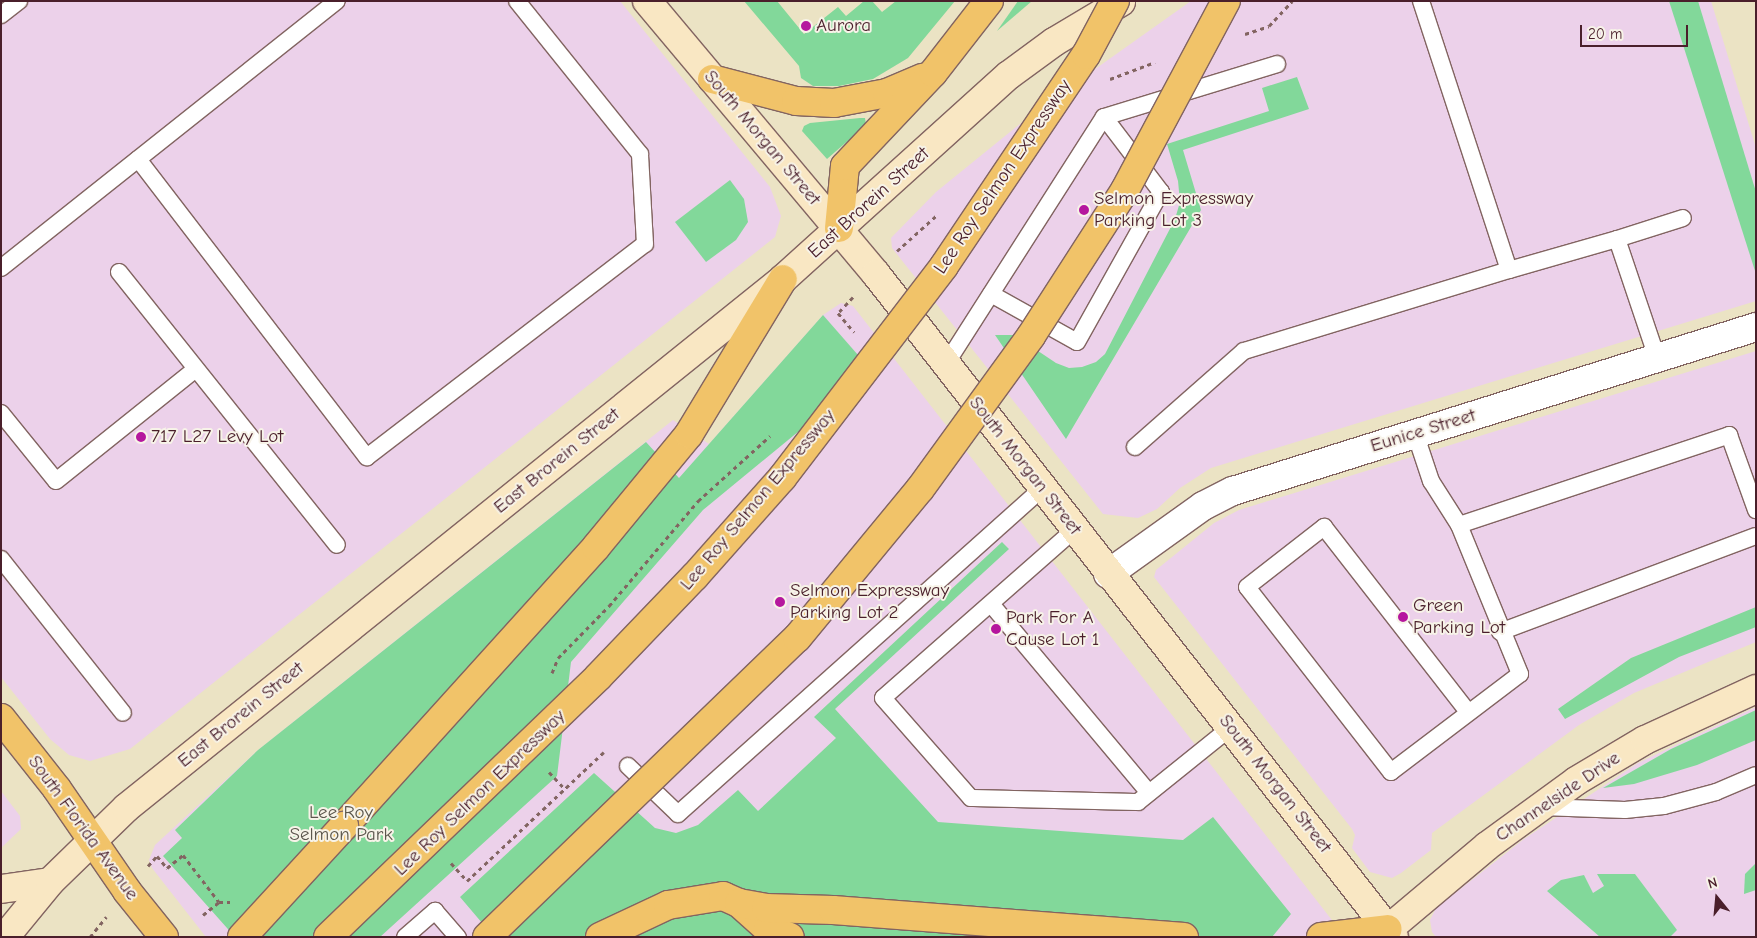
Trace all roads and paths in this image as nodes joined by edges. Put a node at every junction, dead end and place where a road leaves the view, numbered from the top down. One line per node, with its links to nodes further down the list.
1 (19, 1): 11 (lane)
2 (337, 1): 17 (lane)
3 (517, 1): 17 (lane)
4 (647, 1): 15 (main road, South Morgan Street)
5 (989, 1): 14 (main road)
6 (1115, 1): 70 (main road, Lee Roy Selmon Expressway, bridge)
7 (1122, 1): 19 (main road, East Brorein Street)
8 (1226, 1): 73 (main road, bridge)
9 (1292, 1): 12 (path)
10 (1421, 1): 22 (lane)
11 (1, 15)
12 (1269, 26)
13 (1277, 64): 16 (lane)
14 (933, 73): 15 (main road); 19 (main road)
15 (712, 79): 19 (main road, South Morgan Street)
16 (1104, 117): 25 (lane); 25 (lane)
17 (138, 159): 21 (lane)
18 (1683, 218): 20 (lane)
19 (839, 228): 24 (main road, East Brorein Street); 30 (main road, South Morgan Street)
20 (1617, 238): 22 (lane); 29 (lane)
21 (1, 268)
22 (1509, 270): 34 (lane)
23 (119, 272): 31 (lane)
24 (783, 279): 57 (main road, East Brorein Street); 69 (main road, bridge)
25 (991, 294): 30 (lane)
26 (846, 304): 27 (path)
27 (838, 313)
28 (1756, 327): 29 (street, Eunice Street)
29 (1657, 358): 33 (street, Eunice Street)
30 (946, 364): 35 (main road, South Morgan Street)
31 (196, 369): 32 (lane); 40 (lane)
32 (1, 413)
33 (1415, 433): 37 (lane); 42 (street, Eunice Street)
34 (1134, 448)
35 (1042, 488): 38 (main road, South Morgan Street); 51 (lane)
36 (1756, 510): 37 (lane)
37 (1459, 525): 44 (lane)
38 (1074, 530): 42 (main road, South Morgan Street); 43 (lane)
39 (1756, 536): 44 (lane)
40 (337, 545)
41 (1, 559): 47 (lane)
42 (1108, 574): 49 (main road, South Morgan Street)
43 (990, 604): 55 (lane); 55 (lane)
44 (1500, 632): 46 (lane)
45 (1756, 689): 56 (main road, Channelside Drive)
46 (1468, 712): 46 (lane)
47 (123, 713)
48 (1, 718): 57 (main road, South Florida Avenue)
49 (1230, 728): 55 (lane); 66 (main road, South Morgan Street)
50 (607, 748): 54 (path)
51 (628, 766)
52 (549, 772): 54 (path)
53 (1756, 775): 56 (lane)
54 (565, 789): 58 (path)
55 (1149, 793)
56 (1539, 807): 66 (main road, Channelside Drive)
57 (91, 840): 60 (main road, East Brorein Street); 68 (main road, South Florida Avenue)
58 (451, 862)
59 (150, 864): 62 (path)
60 (50, 882): 61 (main road); 67 (main road, East Brorein Street)
61 (1, 889)
62 (219, 902): 63 (path); 65 (path)
63 (234, 902)
64 (739, 903): 74 (main road); 75 (main road); 76 (main road)
65 (203, 915)
66 (1387, 934): 77 (main road)
67 (5, 937)
68 (164, 937)
69 (242, 937)
70 (328, 937)
71 (405, 937): 72 (lane)
72 (458, 937)
73 (487, 937)
74 (600, 937)
75 (790, 937)
76 (1184, 937)
77 (1321, 937)

